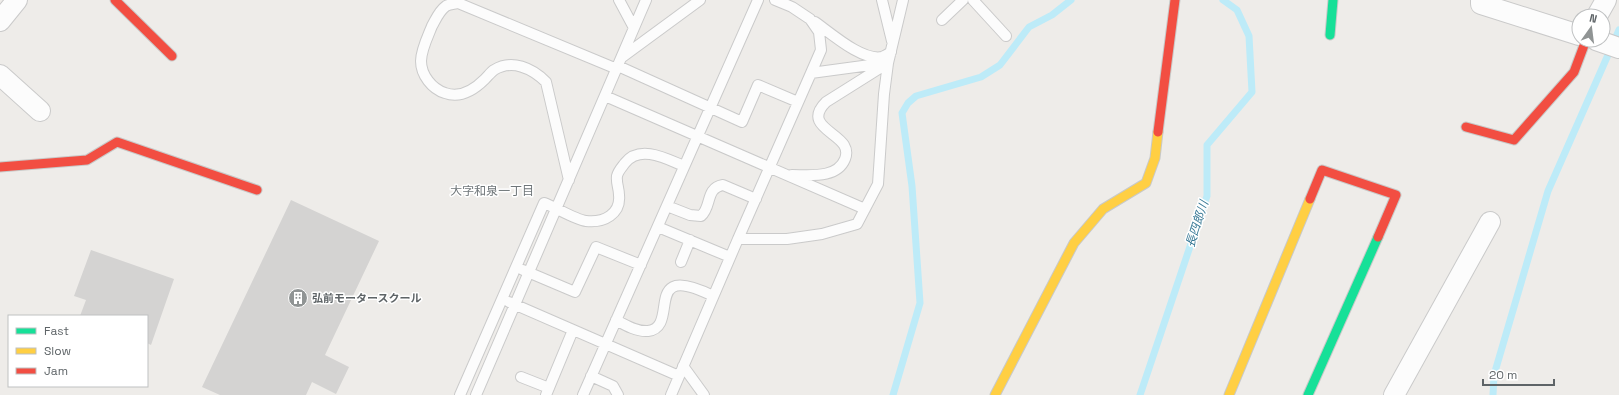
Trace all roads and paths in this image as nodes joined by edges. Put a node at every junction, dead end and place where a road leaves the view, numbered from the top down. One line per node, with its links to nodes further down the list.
1 (115, 0): 22 (street)
2 (619, 0): 16 (lane)
3 (646, 0): 16 (lane)
4 (700, 0): 24 (lane)
5 (758, 0): 29 (lane)
6 (775, 0): 14 (lane)
7 (882, 0): 20 (lane)
8 (903, 0): 20 (lane)
9 (963, 0): 15 (lane)
10 (973, 0): 19 (lane)
11 (1175, 0): 69 (street)
12 (1333, 0): 18 (street)
13 (1481, 0): 17 (street)
14 (810, 19): 20 (lane); 25 (lane)
15 (942, 20)
16 (634, 28): 24 (lane)
17 (1571, 32)
18 (1330, 35)
19 (1006, 36)
20 (892, 48): 23 (lane)
21 (1588, 48): 31 (street)
22 (172, 56)
23 (888, 63): 25 (lane); 36 (lane); 42 (lane)
24 (619, 65): 27 (lane); 29 (lane); 37 (lane)
25 (811, 73): 28 (lane)
26 (0, 75): 30 (street)
27 (605, 96): 32 (lane); 37 (lane)
28 (798, 102): 29 (lane); 35 (lane)
29 (710, 108): 32 (lane)
30 (40, 111)
31 (1466, 127)
32 (698, 137): 33 (lane); 35 (lane)
33 (684, 166): 40 (lane); 41 (lane)
34 (0, 167): 38 (street)
35 (769, 167): 36 (lane); 39 (lane)
36 (788, 176): 42 (lane)
37 (569, 180): 41 (lane)
38 (257, 190)
39 (756, 199): 40 (lane); 45 (lane)
40 (667, 206): 44 (lane)
41 (557, 208): 50 (lane); 51 (lane)
42 (865, 209): 45 (lane)
43 (1490, 222): 72 (street)
44 (658, 227): 46 (lane); 49 (lane)
45 (738, 239): 47 (lane)
46 (690, 240): 47 (lane); 48 (lane)
47 (730, 257): 52 (lane)
48 (681, 262)
49 (641, 265): 51 (lane); 55 (lane)
50 (516, 266): 51 (lane); 53 (lane)
51 (529, 272): 54 (lane)
52 (714, 296): 55 (lane); 58 (lane)
53 (502, 299): 54 (lane); 63 (lane)
54 (515, 305): 56 (lane); 64 (lane)
55 (616, 320): 57 (lane)
56 (573, 330): 57 (lane); 62 (lane)
57 (605, 345): 59 (lane); 60 (lane)
58 (683, 366): 60 (lane); 68 (lane)
59 (591, 376): 65 (lane); 66 (lane)
60 (679, 376): 67 (lane)
61 (521, 377): 62 (lane)
62 (548, 392)
63 (460, 395)
64 (476, 395)
65 (583, 395)
66 (618, 395)
67 (671, 395)
68 (704, 395)
69 (995, 395)
70 (1229, 395): 71 (street)
71 (1308, 395)
72 (1394, 395)

